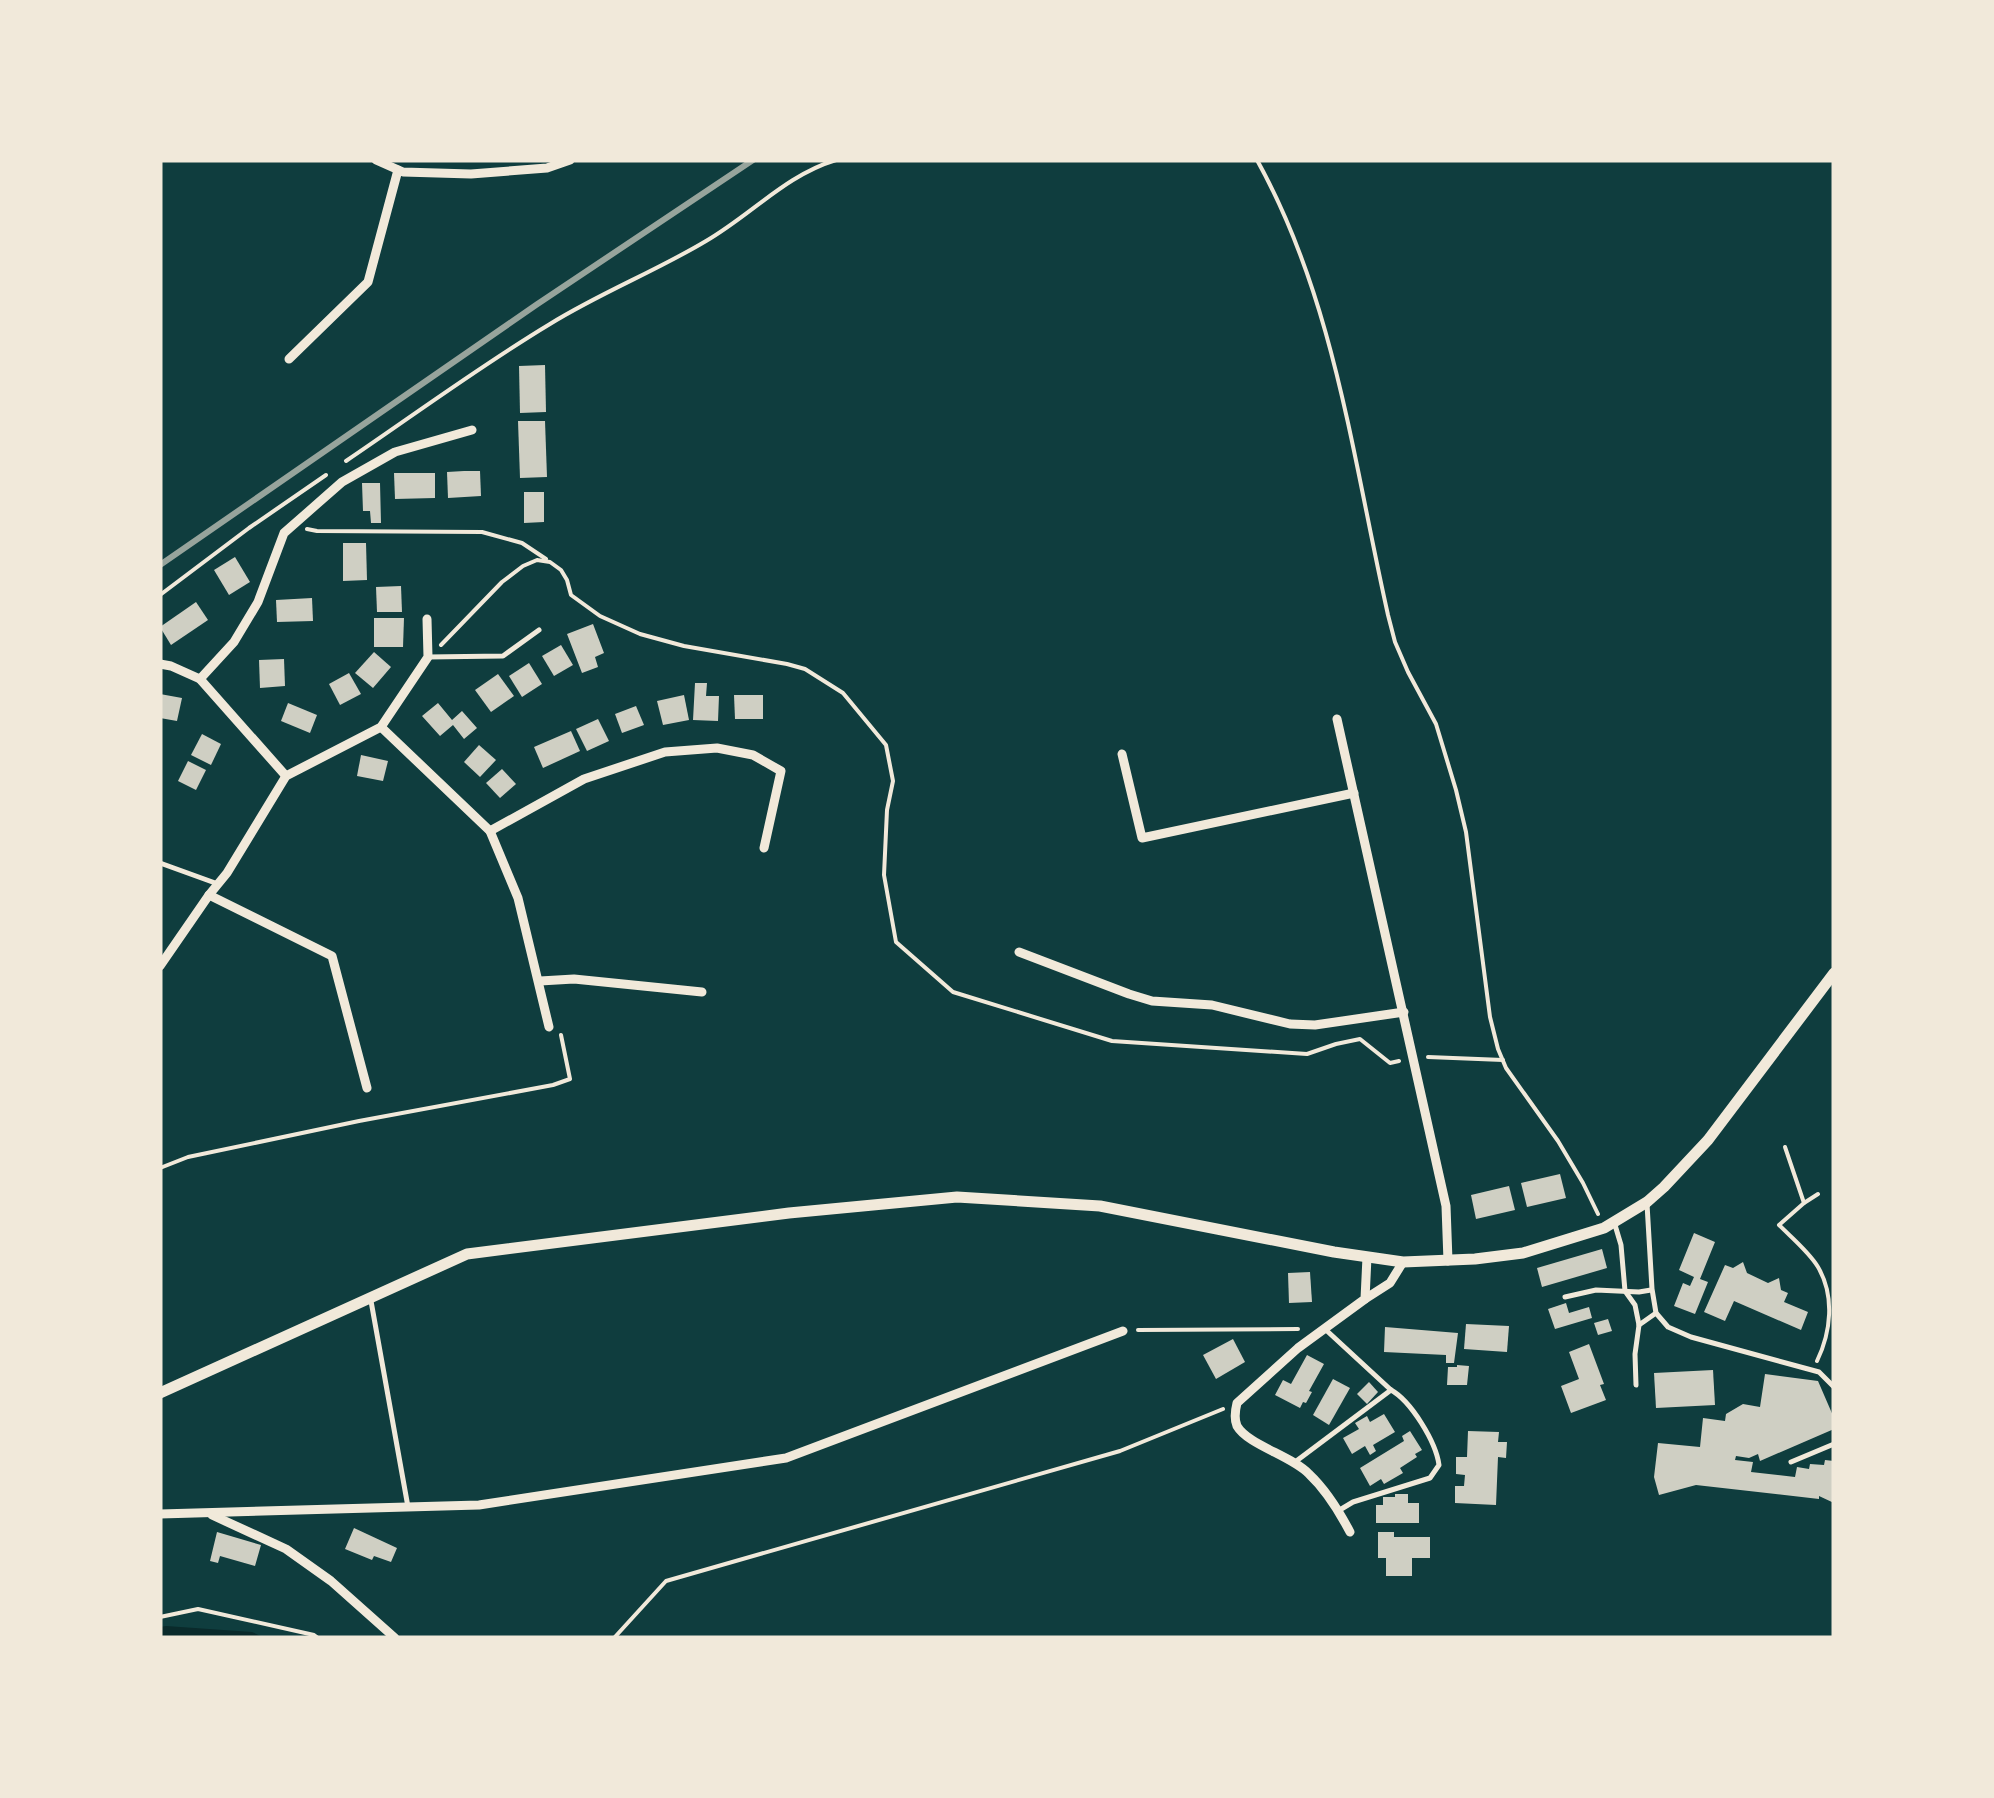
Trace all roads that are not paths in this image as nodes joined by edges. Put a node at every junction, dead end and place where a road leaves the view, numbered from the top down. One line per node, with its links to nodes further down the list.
1 (376, 160): 4 (street)
2 (455, 160): 5 (street)
3 (570, 160): 5 (street)
4 (398, 170): 5 (street); 6 (street)
5 (454, 173)
6 (289, 359)
7 (472, 430): 12 (street)
8 (427, 619): 10 (street)
9 (540, 630): 10 (lane)
10 (428, 657): 14 (street)
11 (160, 664): 12 (street)
12 (200, 679): 16 (street)
13 (1338, 718): 17 (street)
14 (381, 727): 16 (street); 18 (street)
15 (1122, 754): 17 (street)
16 (286, 776): 21 (street)
17 (1354, 792): 28 (street)
18 (490, 831): 19 (street); 26 (street)
19 (764, 848)
20 (160, 863): 21 (lane)
21 (218, 884): 22 (street)
22 (209, 894): 24 (street); 30 (street)
23 (1019, 952): 28 (street)
24 (160, 966)
25 (1834, 973): 31 (street)
26 (540, 981): 27 (street); 29 (street)
27 (702, 992)
28 (1404, 1012): 34 (street)
29 (554, 1027)
30 (367, 1088)
31 (1647, 1202): 32 (street); 36 (lane)
32 (1609, 1225): 34 (street); 37 (lane)
33 (1366, 1257): 35 (street); 39 (street); 40 (street)
34 (1448, 1261): 35 (street)
35 (1402, 1262): 40 (street)
36 (1652, 1290): 37 (lane); 41 (lane)
37 (1625, 1292): 38 (lane); 42 (lane)
38 (1566, 1297)
39 (370, 1298): 48 (street); 52 (lane)
40 (1365, 1299): 43 (street)
41 (1656, 1313): 42 (lane); 46 (lane)
42 (1639, 1325): 45 (lane)
43 (1324, 1328): 47 (lane); 50 (street)
44 (1123, 1330): 52 (street)
45 (1636, 1385)
46 (1834, 1387)
47 (1391, 1390): 50 (lane); 53 (lane)
48 (160, 1393)
49 (1834, 1444): 51 (lane)
50 (1296, 1462): 53 (street)
51 (1791, 1462)
52 (408, 1507): 54 (street)
53 (1338, 1511): 56 (street)
54 (206, 1513): 55 (street); 57 (street)
55 (160, 1514)
56 (1350, 1532)
57 (394, 1638)

